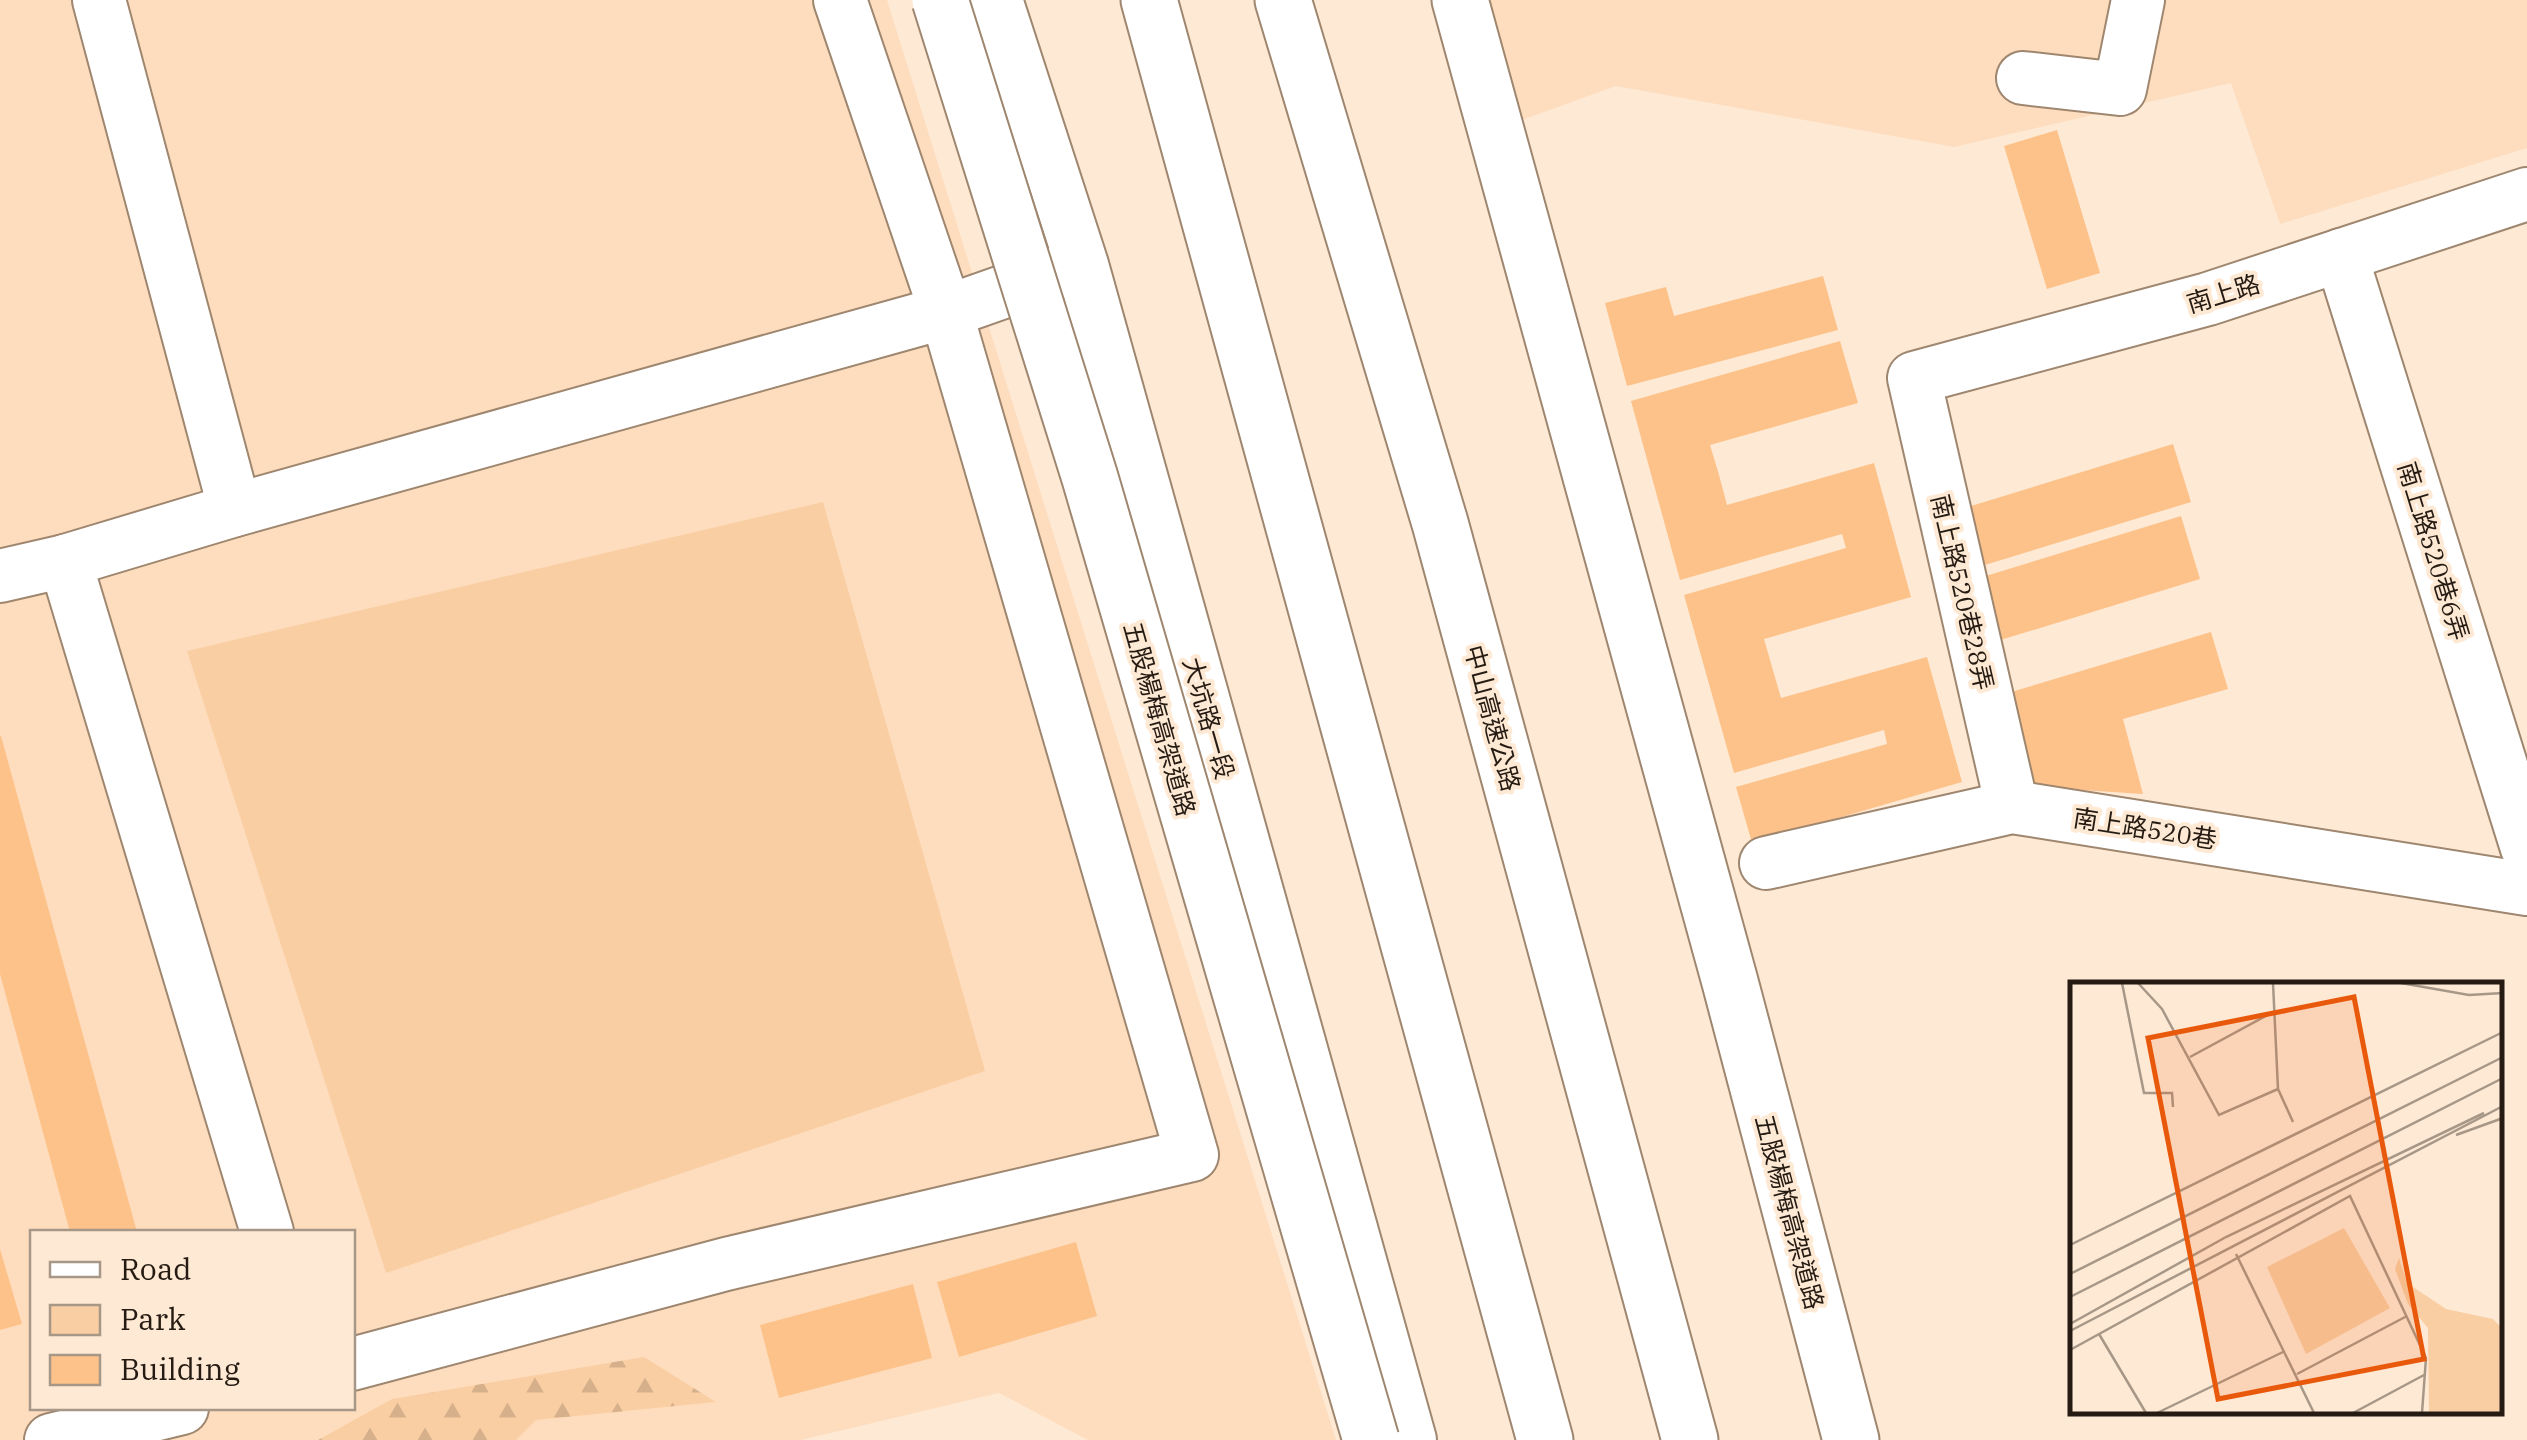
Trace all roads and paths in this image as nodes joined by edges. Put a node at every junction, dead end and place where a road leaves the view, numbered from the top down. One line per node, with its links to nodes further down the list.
1 (99, 0): 15 (street)
2 (840, 0): 13 (street)
3 (940, 0): 26 (highway, 五股楊梅高架道路, bridge)
4 (996, 0): 12 (street, 大坑路一段)
5 (1149, 0): 28 (highway)
6 (1283, 0): 29 (highway, 中山高速公路)
7 (1460, 0): 30 (highway, 五股楊梅高架道路)
8 (2138, 0): 9 (street)
9 (2024, 78)
10 (2527, 194): 11 (street, 南上路)
11 (2341, 255): 14 (street, 南上路); 19 (street, 南上路520巷6弄)
12 (1082, 265): 13 (street); 27 (street, 大坑路一段)
13 (946, 312): 15 (street); 23 (street)
14 (1914, 378): 18 (street, 南上路520巷28弄)
15 (236, 510): 16 (street)
16 (65, 561): 17 (street); 22 (street)
17 (0, 576)
18 (2012, 806): 20 (street, 南上路520巷); 21 (street, 南上路520巷)
19 (2527, 848)
20 (1766, 863)
21 (2527, 889)
22 (265, 1230)
23 (355, 1363)
24 (174, 1410): 25 (street)
25 (51, 1440)
26 (1371, 1440)
27 (1410, 1440)
28 (1545, 1440)
29 (1690, 1440)
30 (1851, 1440)

